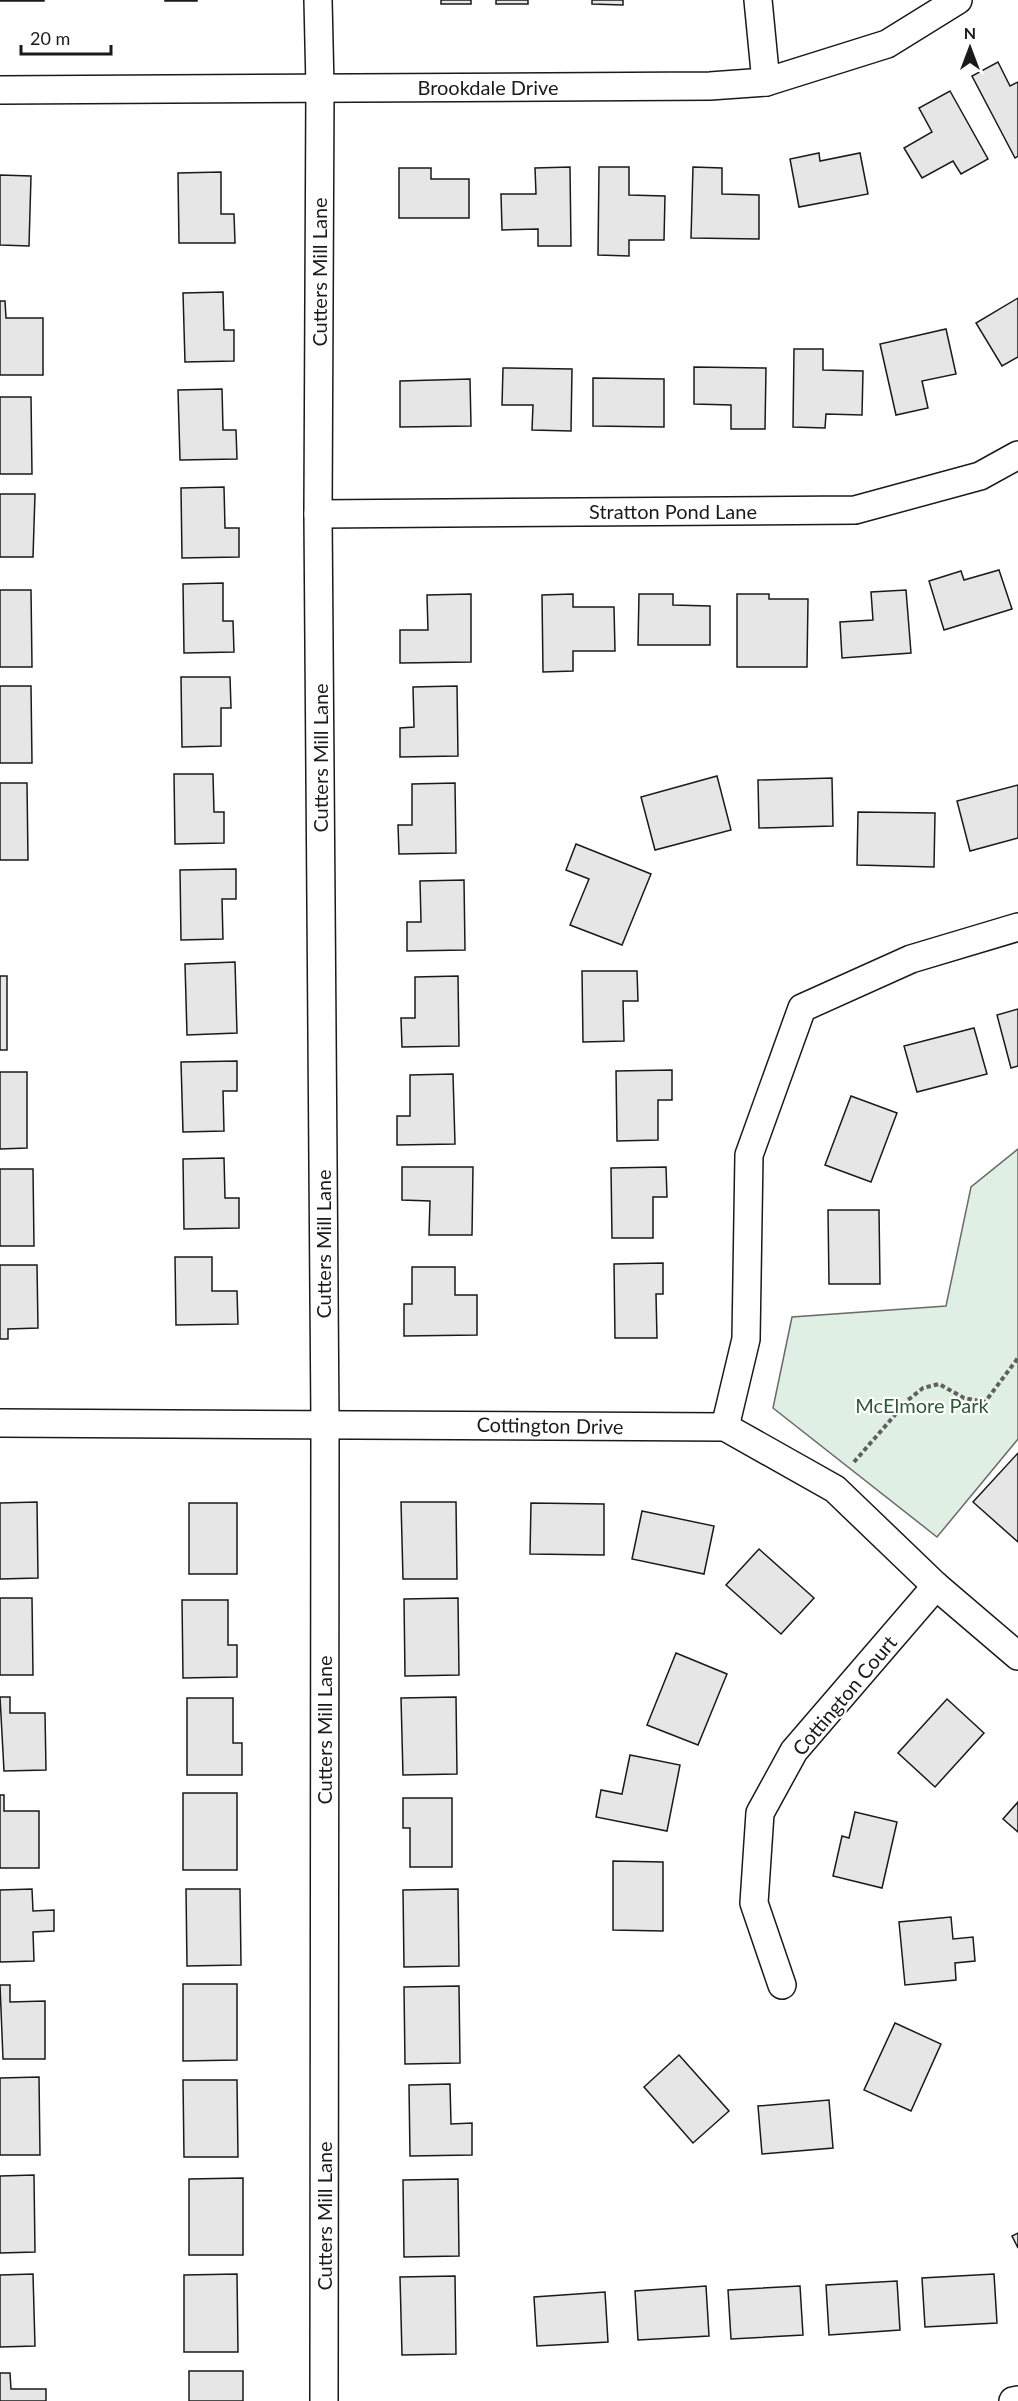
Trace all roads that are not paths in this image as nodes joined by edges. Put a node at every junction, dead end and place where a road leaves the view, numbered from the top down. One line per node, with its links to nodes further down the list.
1 (318, 0): 5 (street, Cutters Mill Lane)
2 (758, 0): 4 (street)
3 (958, 0): 4 (street, Brookdale Drive)
4 (766, 82): 5 (street, Brookdale Drive)
5 (320, 87): 6 (street, Brookdale Drive); 8 (street, Cutters Mill Lane)
6 (0, 90)
7 (1018, 454): 8 (street, Stratton Pond Lane)
8 (318, 514): 11 (street, Cutters Mill Lane)
9 (1018, 927): 12 (street)
10 (0, 1423): 11 (street, Cottington Drive)
11 (324, 1424): 12 (street, Cottington Drive); 17 (street, Cutters Mill Lane)
12 (725, 1427): 13 (street, Cottington Drive)
13 (936, 1586): 14 (street, Cottington Drive); 15 (street, Cottington Court)
14 (1018, 1656)
15 (782, 1985)
16 (1018, 2400): 18 (street)
17 (324, 2401)
18 (1013, 2401)

